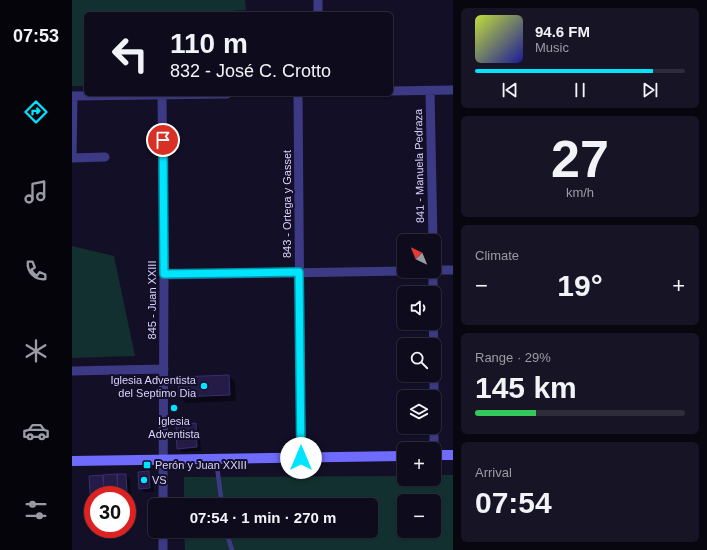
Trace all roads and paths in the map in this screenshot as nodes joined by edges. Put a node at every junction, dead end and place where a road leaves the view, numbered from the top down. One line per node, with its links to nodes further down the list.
1 (318, 0): 2 (street)
2 (318, 12)
3 (453, 90): 5 (street)
4 (393, 91): 5 (street)
5 (430, 91): 11 (street, 841 - Manuela Pedraza)
6 (72, 96): 7 (street); 10 (street)
7 (162, 96): 16 (street, 845 - Juan XXIII)
8 (298, 96): 15 (street, 843 - Ortega y Gasset)
9 (105, 157): 10 (street)
10 (72, 158)
11 (433, 234)
12 (397, 270): 15 (street)
13 (441, 270): 14 (street)
14 (453, 270)
15 (299, 272): 16 (street); 22 (street, 843 - Ortega y Gasset)
16 (164, 274): 17 (street, 845 - Juan XXIII)
17 (164, 369): 18 (street); 24 (street, 845 - Juan XXIII)
18 (72, 371)
19 (441, 455): 20 (main road)
20 (453, 455)
21 (397, 456): 22 (main road)
22 (301, 458): 23 (main road)
23 (216, 459): 24 (main road); 27 (lane)
24 (164, 460): 25 (main road); 26 (street, 845 - Juan XXIII)
25 (72, 461)
26 (163, 498)
27 (221, 498)
28 (163, 538): 30 (street)
29 (228, 538): 31 (lane)
30 (163, 550)
31 (232, 550)

